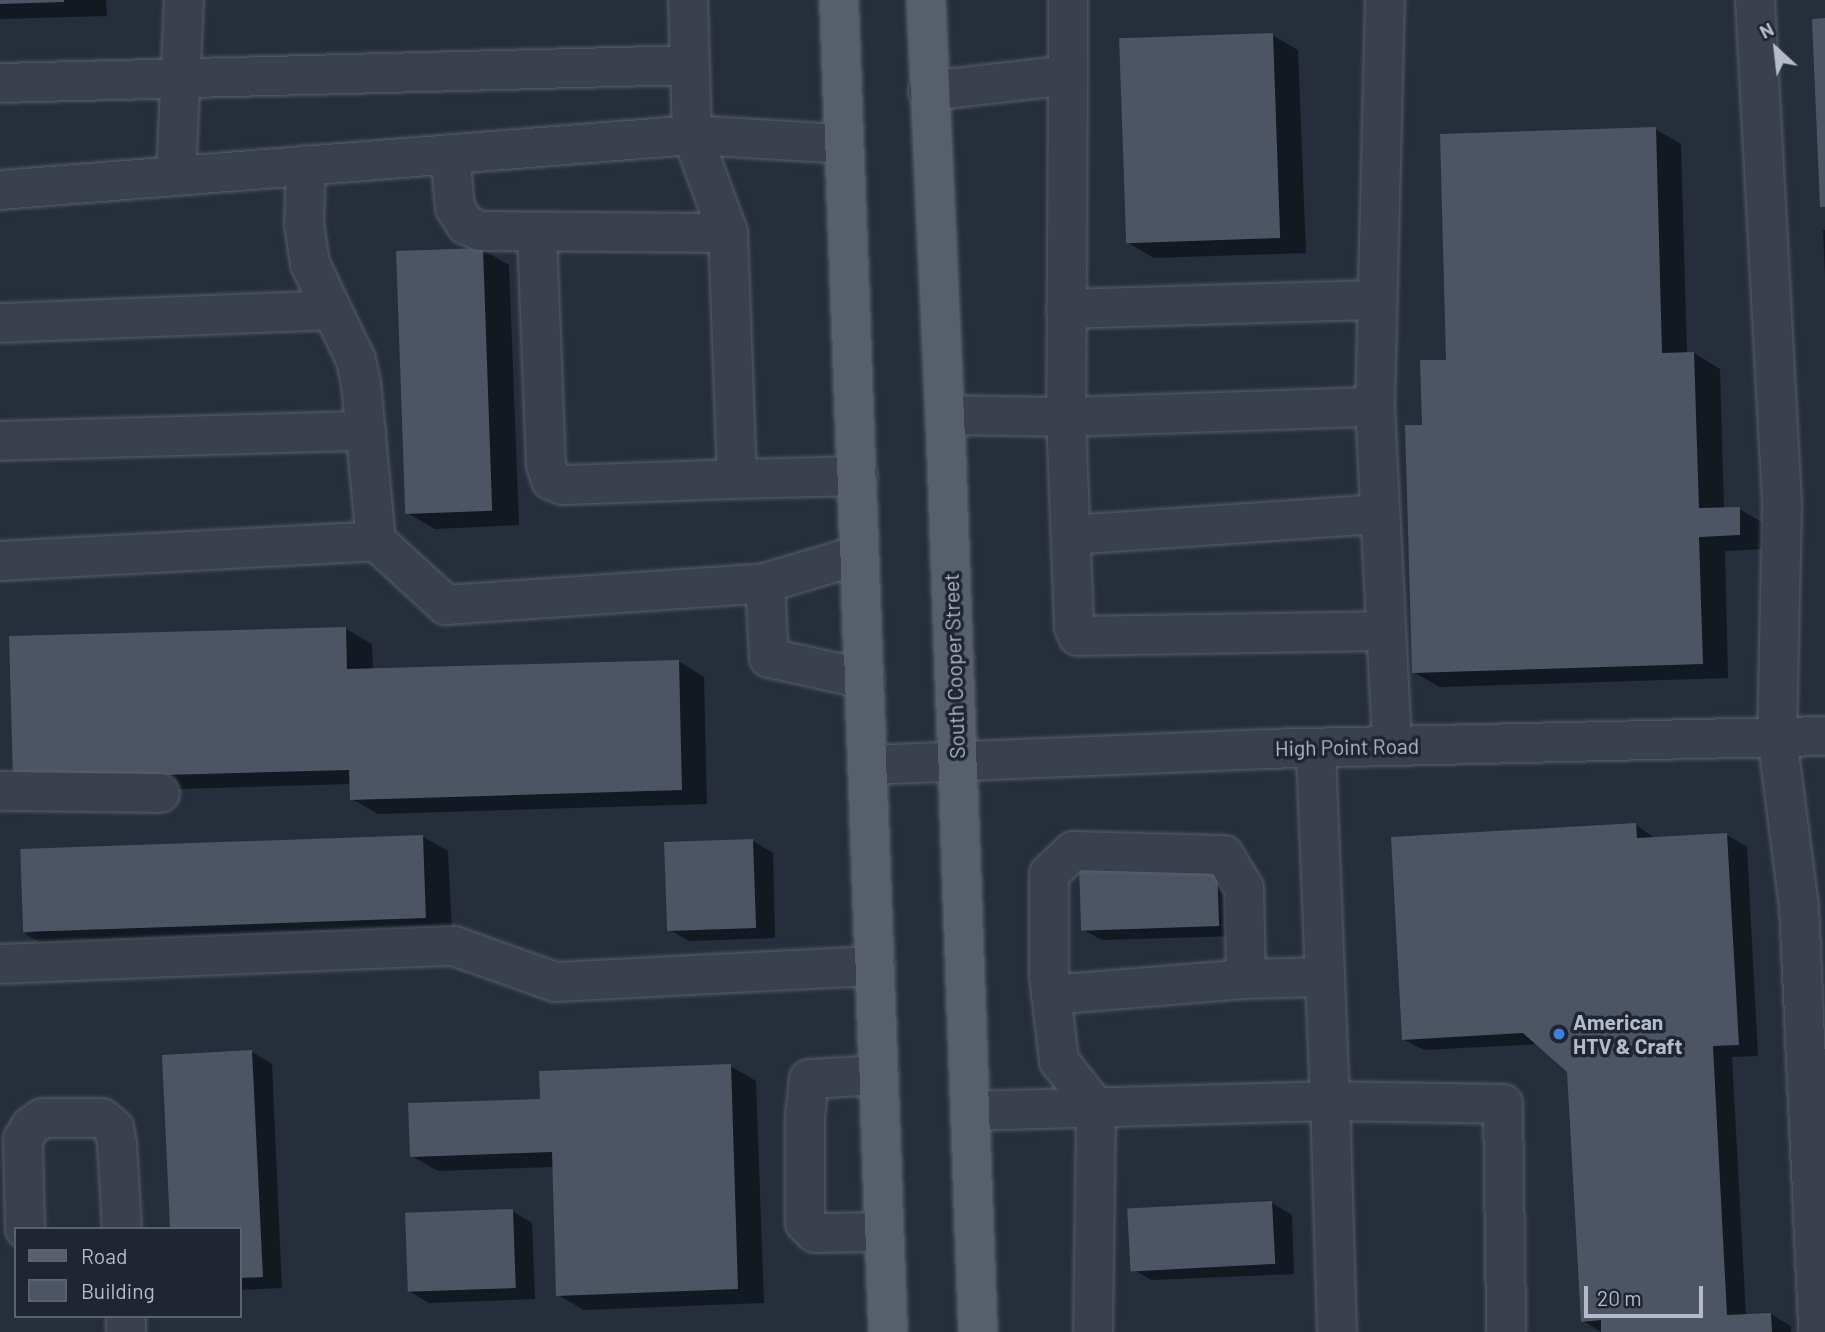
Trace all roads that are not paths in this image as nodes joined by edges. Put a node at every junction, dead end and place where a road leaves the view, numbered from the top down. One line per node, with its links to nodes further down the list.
1 (184, 0): 11 (street)
2 (688, 0): 9 (street)
3 (839, 0): 15 (main road)
4 (899, 0): 13 (main road)
5 (926, 0): 13 (main road, South Cooper Street)
6 (1068, 0): 10 (street)
7 (1385, 0): 22 (street)
8 (1755, 0): 42 (street)
9 (690, 65): 11 (street); 14 (street)
10 (1068, 75): 13 (street); 23 (street)
11 (180, 79): 12 (street); 18 (street)
12 (0, 83)
13 (928, 90): 27 (main road, South Cooper Street)
14 (692, 135): 15 (street); 16 (street); 21 (street)
15 (844, 144): 31 (main road)
16 (450, 154): 17 (street); 20 (street)
17 (306, 165): 18 (street); 24 (street)
18 (176, 176): 19 (street)
19 (0, 190)
20 (537, 233): 21 (street); 32 (street)
21 (728, 233): 32 (street)
22 (1377, 300): 23 (street); 26 (street)
23 (1066, 309): 28 (street)
24 (331, 310): 25 (street); 29 (street)
25 (0, 323)
26 (1376, 407): 28 (street); 33 (street)
27 (945, 415): 28 (street); 45 (main road, South Cooper Street)
28 (1066, 417): 34 (street)
29 (366, 431): 30 (street); 35 (street)
30 (0, 441)
31 (858, 476): 32 (street); 36 (main road)
32 (737, 479)
33 (1381, 514): 34 (street); 39 (street)
34 (1071, 535): 39 (street)
35 (376, 541): 37 (street); 38 (street)
36 (859, 555): 38 (street); 40 (main road)
37 (0, 561)
38 (765, 583): 40 (street)
39 (1386, 631): 43 (street)
40 (865, 678): 46 (main road)
41 (1825, 736): 42 (street, High Point Road)
42 (1777, 737): 43 (street, High Point Road); 66 (street)
43 (1392, 746): 44 (street, High Point Road)
44 (1315, 748): 45 (street, High Point Road); 51 (street)
45 (958, 763): 46 (street, High Point Road); 57 (main road, South Cooper Street)
46 (869, 765): 50 (main road)
47 (0, 791): 48 (street)
48 (160, 793)
49 (0, 964): 50 (street)
50 (876, 966): 54 (main road)
51 (1325, 977): 52 (street); 55 (street)
52 (1246, 979): 53 (street); 53 (street)
53 (1051, 995): 56 (street)
54 (879, 1075): 60 (main road); 60 (street)
55 (1330, 1101): 56 (street); 64 (street); 65 (street)
56 (1096, 1108): 57 (street); 63 (street)
57 (970, 1111): 62 (main road, South Cooper Street)
58 (25, 1227): 59 (street)
59 (122, 1227)
60 (884, 1232): 61 (main road)
61 (888, 1332)
62 (978, 1332)
63 (1093, 1332)
64 (1337, 1332)
65 (1506, 1332)
66 (1818, 1332)

